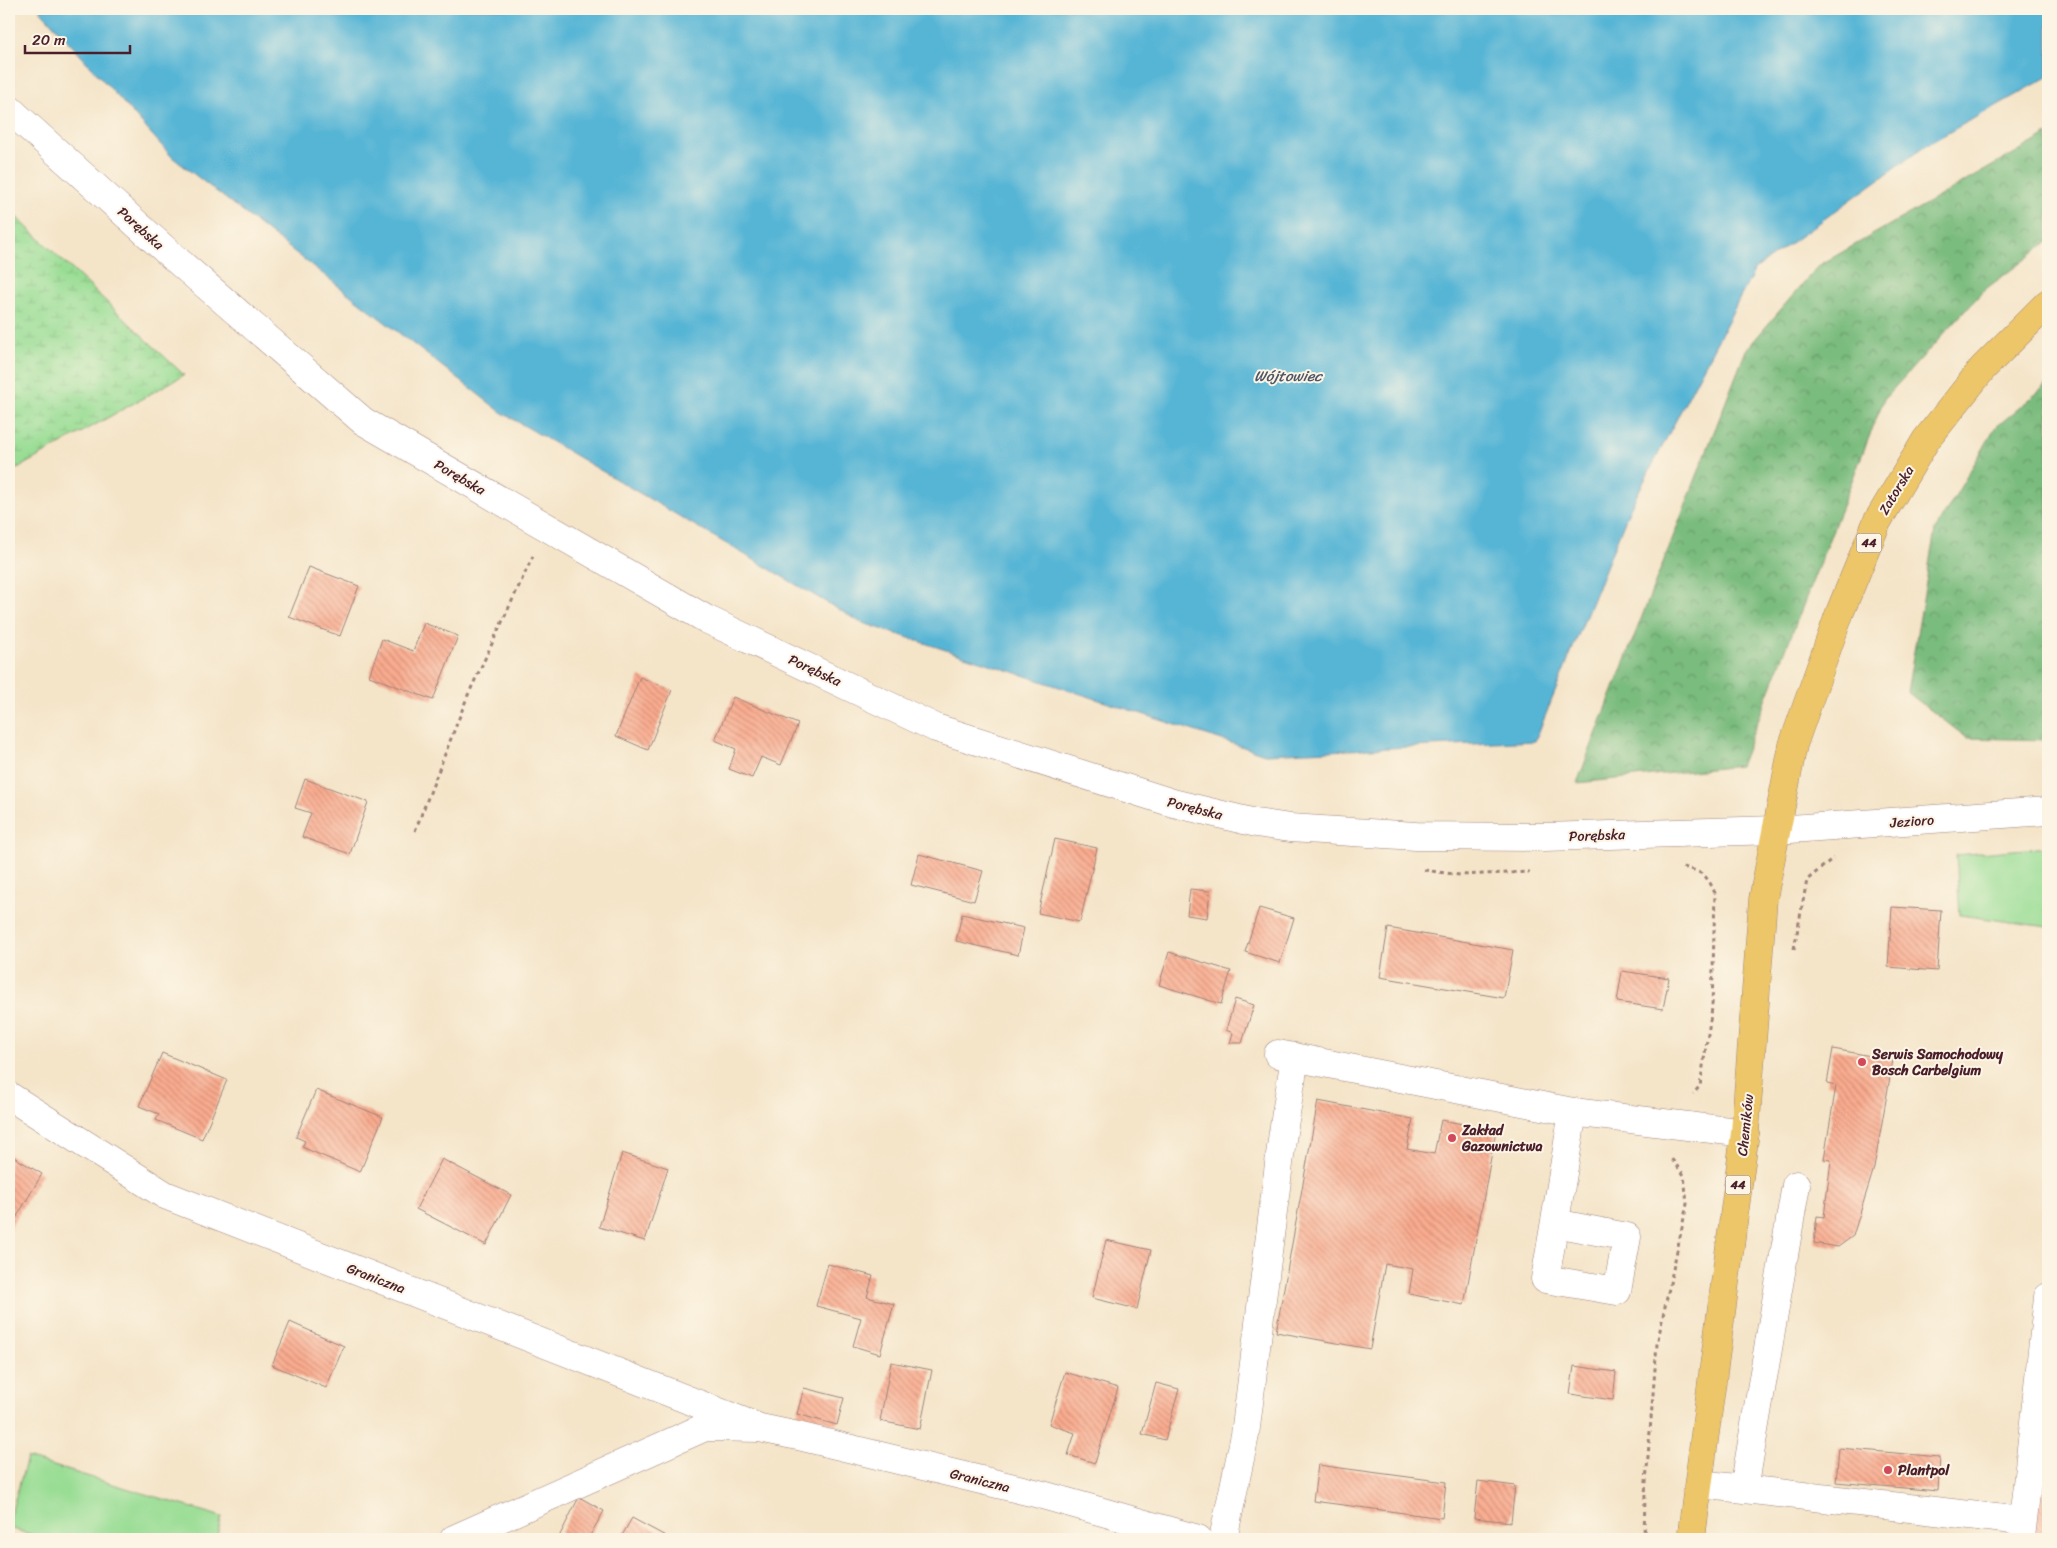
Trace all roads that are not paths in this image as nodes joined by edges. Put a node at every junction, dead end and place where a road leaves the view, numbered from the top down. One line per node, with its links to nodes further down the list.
1 (9, 109): 4 (street, Porębska)
2 (2048, 303): 4 (main road, Zatorska / 44)
3 (2048, 811): 4 (street, Jezioro)
4 (1776, 830): 7 (main road, Chemików / 44)
5 (9, 1096): 11 (street, Graniczna)
6 (1573, 1112): 7 (street); 9 (street); 17 (street)
7 (1745, 1133): 12 (main road, Chemików / 44)
8 (1796, 1185): 13 (street)
9 (1555, 1223)
10 (2048, 1297): 14 (street)
11 (760, 1428): 15 (street, Graniczna); 16 (street, Graniczna)
12 (1700, 1484): 13 (street); 18 (main road, Chemików / 44)
13 (1744, 1489): 14 (street)
14 (2021, 1530)
15 (454, 1539)
16 (1198, 1539)
17 (1224, 1539)
18 (1692, 1539)

